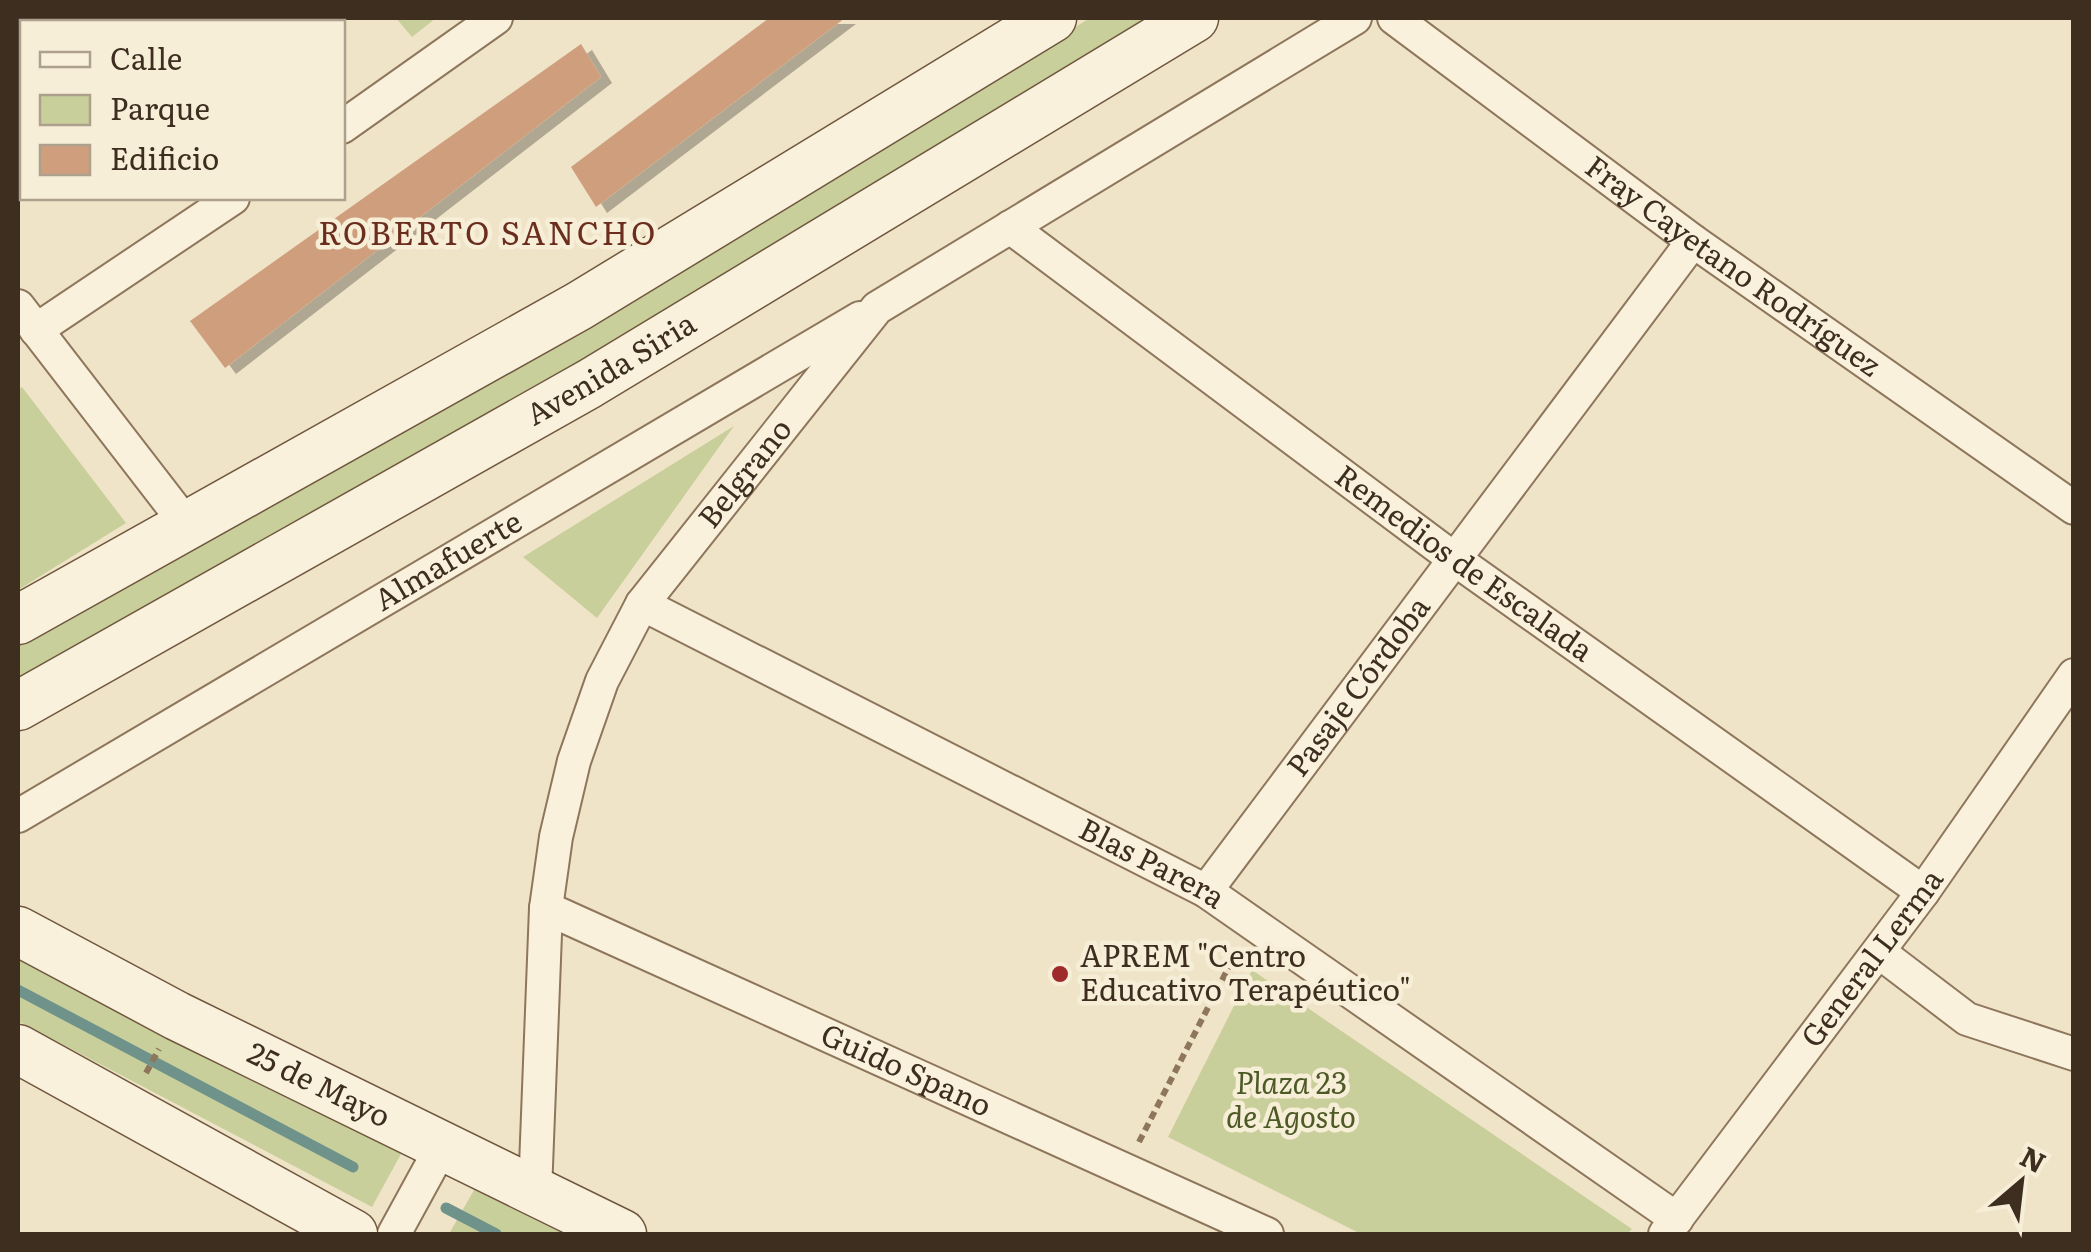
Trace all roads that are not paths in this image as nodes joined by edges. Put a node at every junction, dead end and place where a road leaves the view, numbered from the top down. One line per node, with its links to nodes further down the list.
1 (496, 18): 6 (street)
2 (1052, 18): 13 (main road)
3 (1194, 18): 18 (main road, Avenida Siria)
4 (1355, 18): 8 (street, Belgrano)
5 (1394, 18): 9 (street, Fray Cayetano Rodríguez)
6 (345, 125)
7 (230, 200): 11 (street)
8 (1010, 227): 10 (street, Belgrano); 14 (street, Remedios de Escalada)
9 (1693, 241): 12 (street, Fray Cayetano Rodríguez); 14 (street, Pasaje Córdoba)
10 (877, 308): 15 (street, Belgrano); 19 (street, Almafuerte)
11 (27, 318): 13 (street)
12 (2074, 508)
13 (187, 524): 16 (main road)
14 (1453, 558): 20 (street, Pasaje Córdoba); 21 (street, Remedios de Escalada)
15 (642, 604): 20 (street, Blas Parera); 22 (street, Belgrano)
16 (18, 620)
17 (2074, 675): 21 (street, General Lerma)
18 (18, 706)
19 (18, 816)
20 (1206, 891): 30 (street, Blas Parera)
21 (1923, 892): 24 (street, General Lerma)
22 (546, 908): 28 (street, Belgrano); 33 (street, Guido Spano)
23 (18, 931): 27 (main road, 25 de Mayo)
24 (1878, 952): 26 (street); 30 (street, General Lerma)
25 (18, 1049): 31 (main road)
26 (2074, 1054)
27 (433, 1162): 28 (main road, 25 de Mayo); 29 (street)
28 (535, 1192): 32 (main road, 25 de Mayo)
29 (398, 1227)
30 (1671, 1227)
31 (353, 1234)
32 (622, 1234)
33 (1267, 1234)

